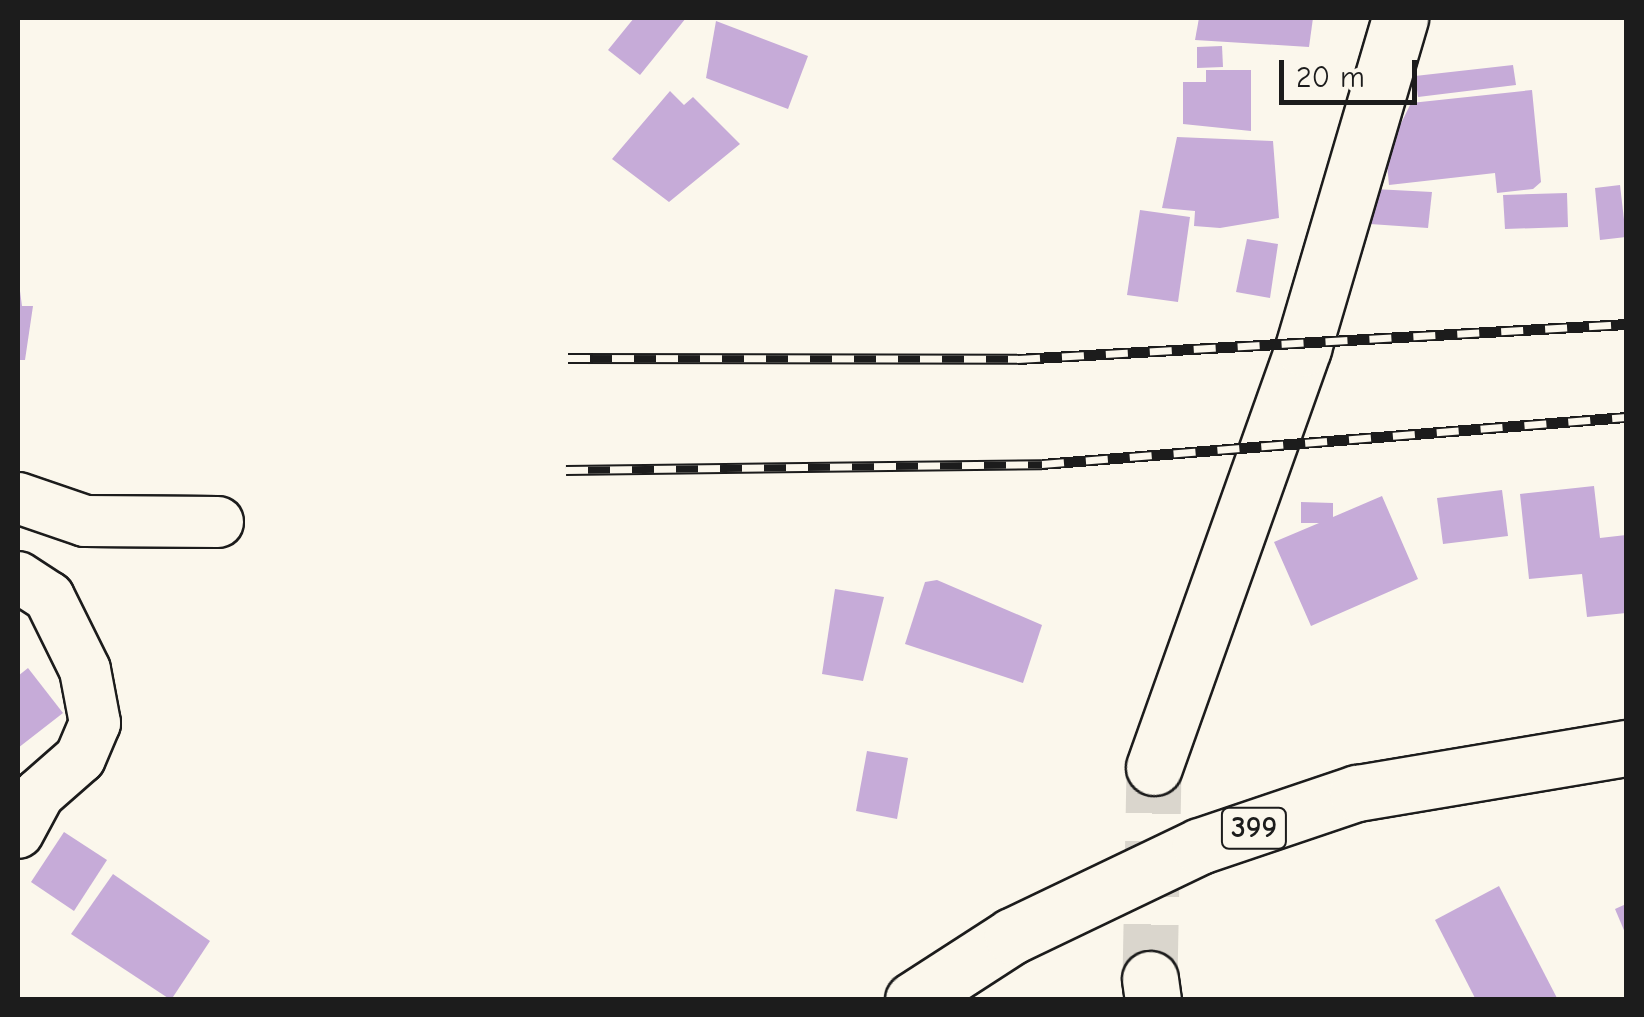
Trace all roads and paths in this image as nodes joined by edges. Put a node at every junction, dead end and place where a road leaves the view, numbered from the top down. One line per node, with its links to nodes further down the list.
1 (1400, 18): 6 (main road)
2 (18, 498): 3 (street)
3 (218, 522)
4 (18, 577): 7 (street)
5 (1626, 748): 8 (main road, 399)
6 (1154, 767)
7 (18, 833)
8 (914, 1000)

